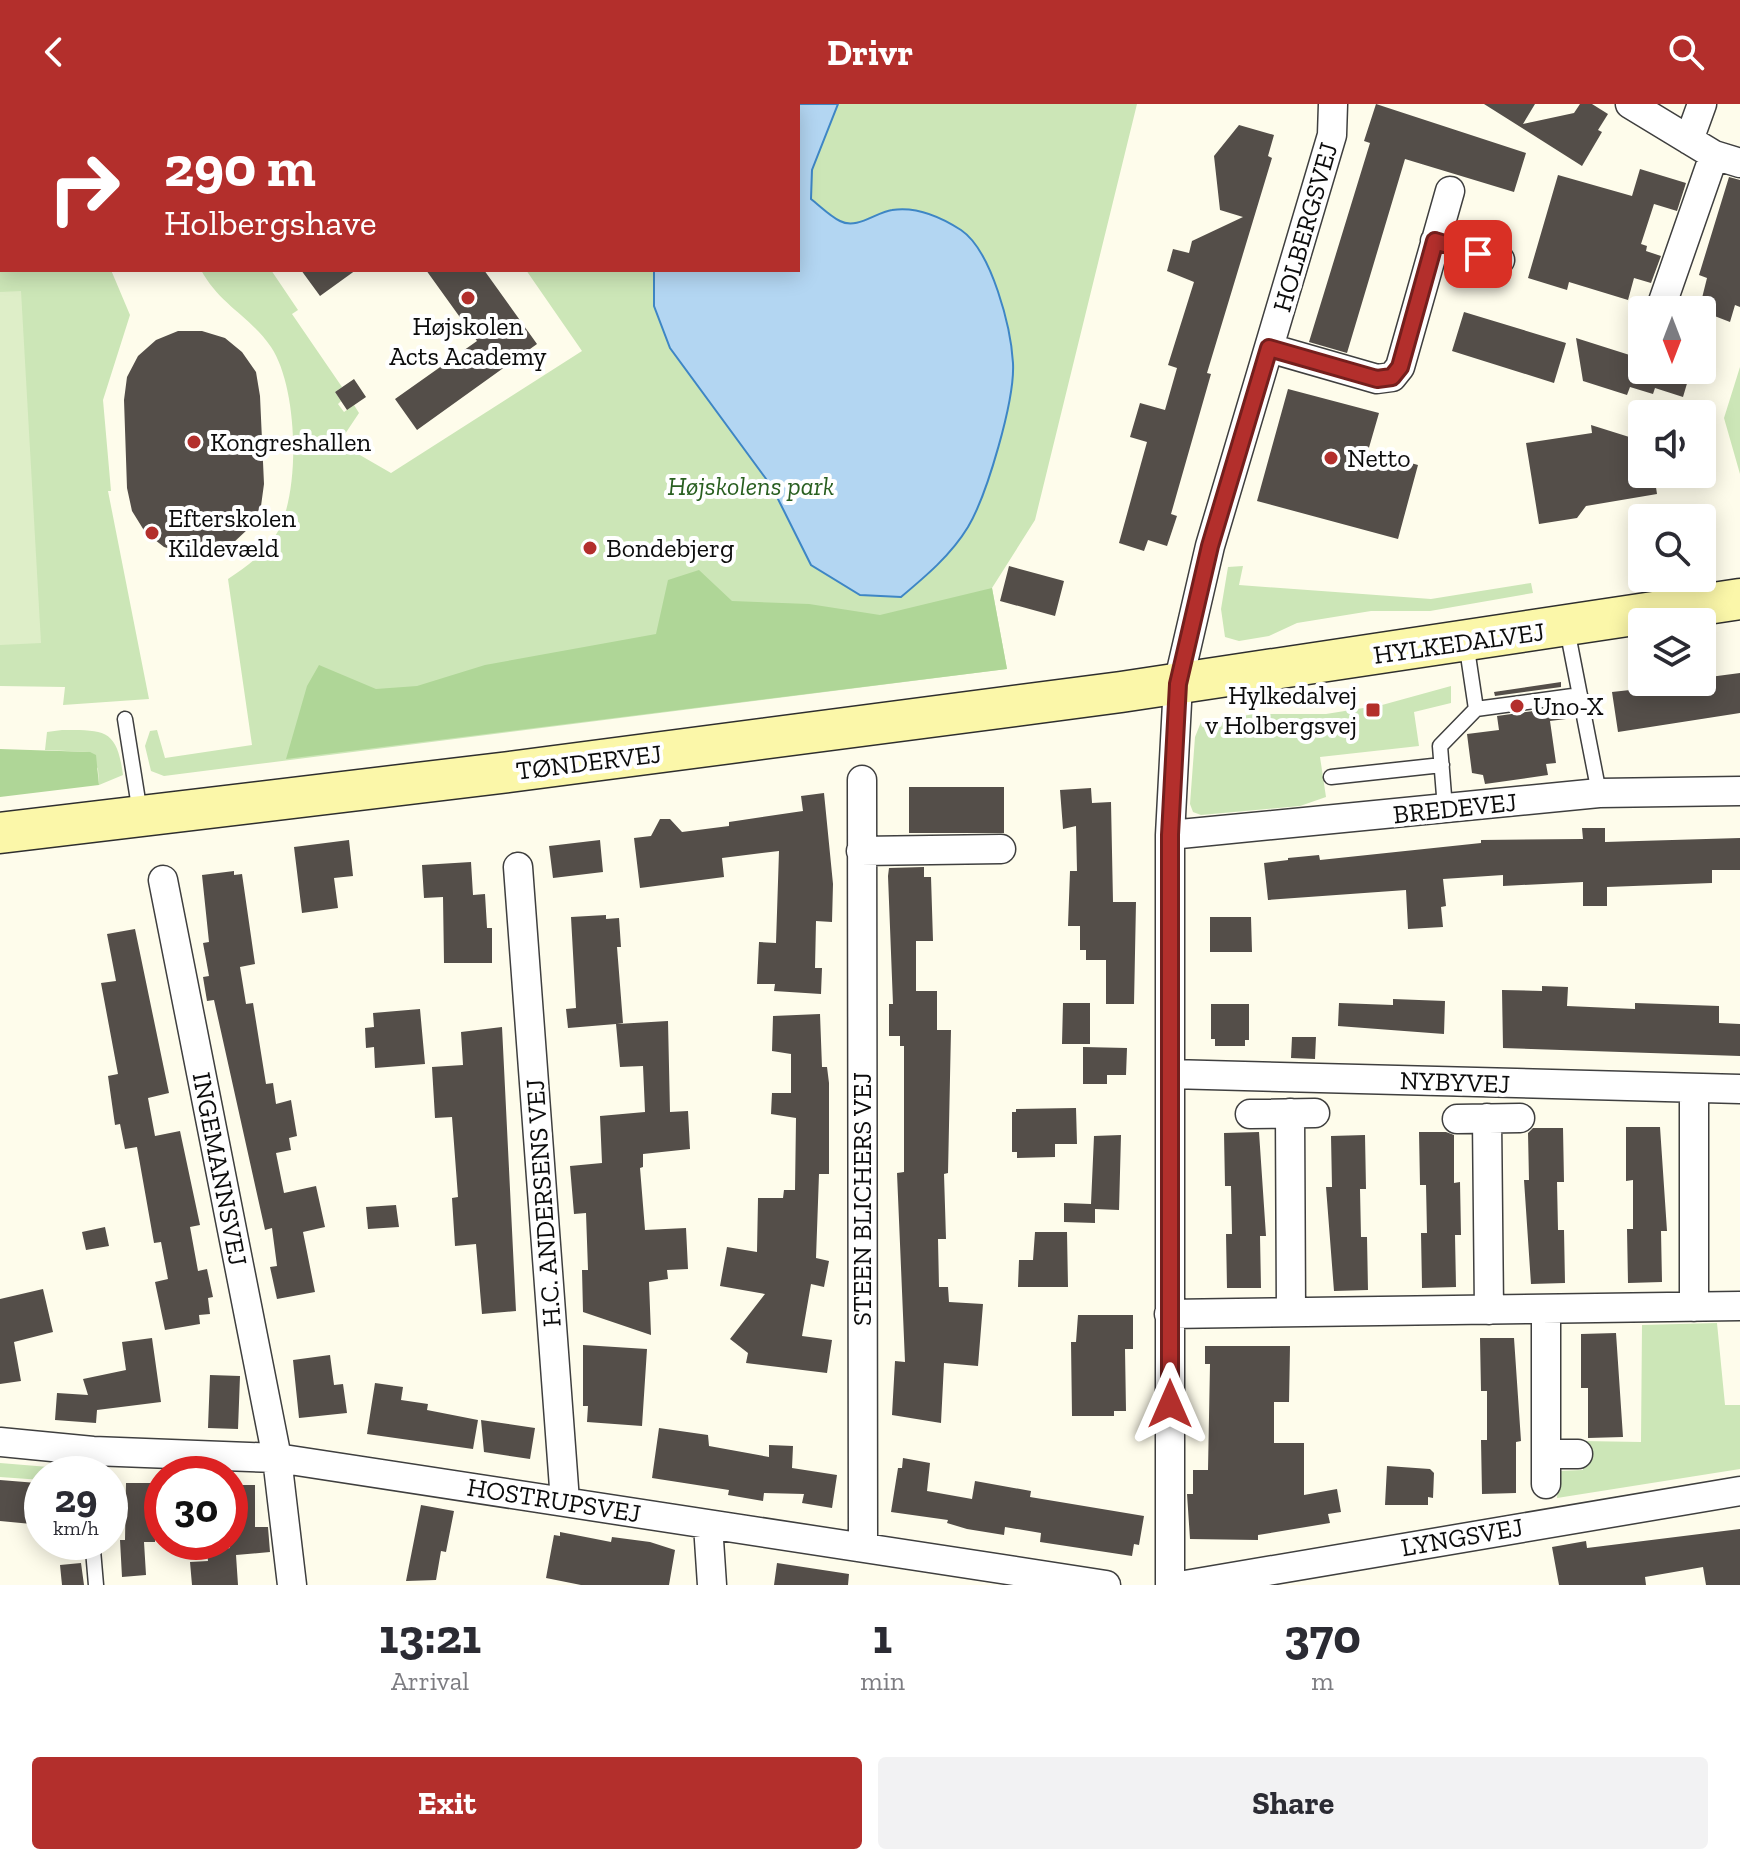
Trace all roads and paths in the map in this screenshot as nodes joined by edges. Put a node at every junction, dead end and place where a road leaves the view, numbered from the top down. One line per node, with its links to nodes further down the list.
1 (1333, 104): 10 (street, HOLBERGSVEJ)
2 (1630, 104): 4 (street)
3 (1702, 104): 4 (street)
4 (1689, 140): 5 (street)
5 (1727, 159): 9 (street)
6 (1450, 191): 7 (street)
7 (1435, 241): 8 (street); 10 (street)
8 (1500, 260)
9 (1666, 296)
10 (1269, 348): 14 (street, HOLBERGSVEJ)
11 (1740, 599): 12 (street, HYLKEDALVEJ)
12 (1566, 627): 13 (street, HYLKEDALVEJ); 15 (lane)
13 (1466, 641): 14 (street, HYLKEDALVEJ); 16 (lane)
14 (1178, 684): 24 (street, TØNDERVEJ); 26 (street, HOLBERGSVEJ)
15 (1580, 695): 16 (lane); 22 (lane)
16 (1476, 709): 18 (lane)
17 (125, 719): 24 (lane)
18 (1442, 765): 19 (lane); 23 (lane)
19 (1331, 777)
20 (862, 780): 28 (street, STEEN BLICHERS VEJ)
21 (1740, 791): 22 (street, BREDEVEJ)
22 (1599, 793): 23 (street, BREDEVEJ)
23 (1445, 808): 26 (street, BREDEVEJ)
24 (140, 816): 25 (street, TØNDERVEJ)
25 (0, 833)
26 (1170, 835): 31 (street, HOLBERGSVEJ)
27 (1001, 849): 28 (street)
28 (861, 851): 52 (street, STEEN BLICHERS VEJ)
29 (518, 867): 50 (street, H.C. ANDERSENS VEJ)
30 (163, 880): 47 (street, INGEMANNSVEJ)
31 (1170, 1074): 32 (street, NYBYVEJ); 43 (street, HOLBERGSVEJ)
32 (1694, 1088): 33 (street, NYBYVEJ); 39 (street)
33 (1740, 1089)
34 (1250, 1114): 42 (street)
35 (1487, 1118): 36 (street); 37 (street); 41 (street)
36 (1520, 1118)
37 (1457, 1119)
38 (1740, 1306): 39 (street)
39 (1694, 1307): 40 (street)
40 (1546, 1309): 41 (street); 45 (street)
41 (1489, 1310): 42 (street)
42 (1291, 1312): 43 (street)
43 (1169, 1314): 59 (street, HOLBERGSVEJ)
44 (0, 1442): 47 (street, HOSTRUPSVEJ)
45 (1546, 1454): 46 (street); 48 (street)
46 (1578, 1454)
47 (277, 1458): 50 (street, HOSTRUPSVEJ); 56 (street, INGEMANNSVEJ)
48 (1546, 1484)
49 (1740, 1491): 60 (street, LYNGSVEJ)
50 (565, 1501): 51 (street, HOSTRUPSVEJ)
51 (708, 1525): 52 (street, HOSTRUPSVEJ); 57 (street)
52 (863, 1547): 54 (street, HOSTRUPSVEJ)
53 (94, 1560): 55 (lane)
54 (1038, 1579): 58 (street, HOSTRUPSVEJ)
55 (96, 1585)
56 (292, 1585)
57 (712, 1585)
58 (1106, 1585)
59 (1170, 1585)
60 (1185, 1585)

